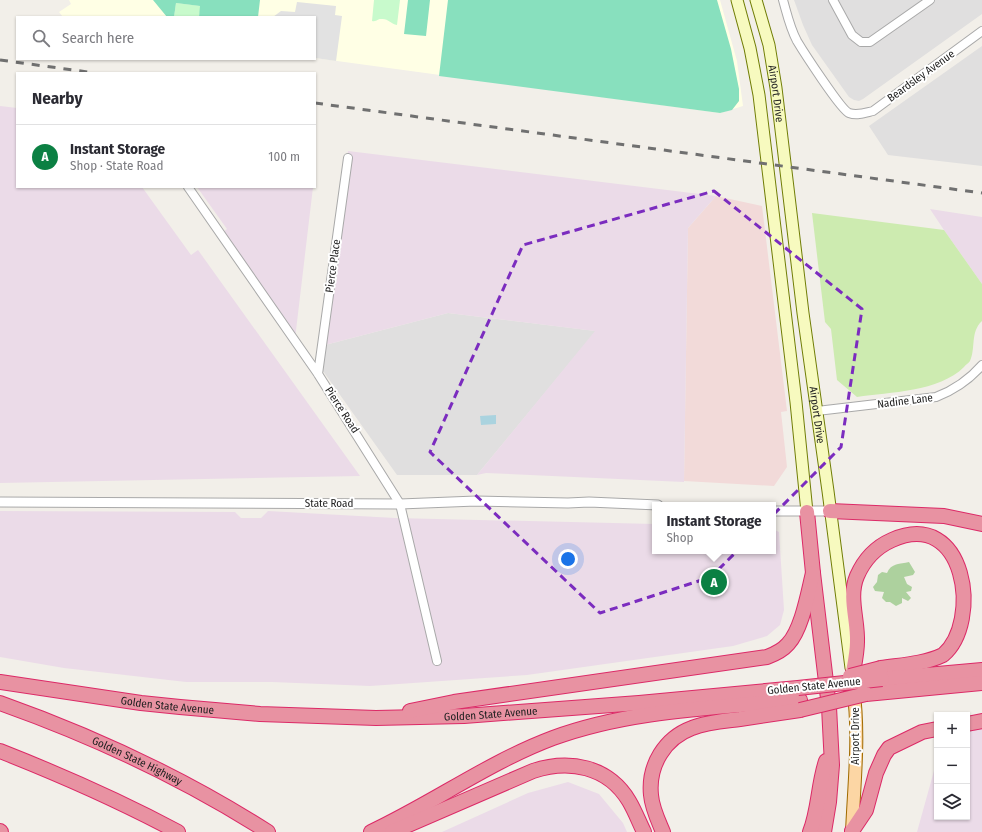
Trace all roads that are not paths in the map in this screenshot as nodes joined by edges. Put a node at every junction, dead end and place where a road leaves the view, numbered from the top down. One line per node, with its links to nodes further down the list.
1 (737, 0): 17 (main road, Airport Drive)
2 (756, 0): 11 (main road, Airport Drive)
3 (783, 0): 6 (street, Beardsley Avenue)
4 (834, 0): 5 (street)
5 (930, 0)
6 (982, 31)
7 (348, 158): 10 (street, Pierce Place)
8 (189, 188): 10 (street, Pierce Road)
9 (982, 365): 11 (street, Nadine Lane)
10 (318, 374): 13 (street, Pierce Road)
11 (817, 412): 16 (main road, Airport Drive)
12 (0, 502): 13 (street, State Road)
13 (400, 504): 14 (street, State Road); 22 (street, Pierce Road)
14 (652, 505)
15 (776, 511): 17 (street)
16 (830, 511): 17 (street); 18 (highway); 24 (main road, Airport Drive)
17 (807, 512): 20 (highway, Airport Drive)
18 (982, 524)
19 (973, 571): 24 (highway)
20 (813, 573): 30 (highway); 34 (highway, Airport Drive)
21 (973, 626): 25 (highway)
22 (437, 660)
23 (982, 670): 25 (highway, Golden State Avenue)
24 (852, 678): 44 (main road, Airport Drive)
25 (882, 680): 27 (highway, Golden State Avenue); 28 (highway, Golden State Avenue, bridge); 28 (highway, Golden State Avenue, bridge)
26 (0, 682): 30 (highway, Golden State Avenue)
27 (982, 683)
28 (802, 696): 30 (highway, Golden State Avenue); 38 (highway, Golden State Avenue); 41 (highway)
29 (0, 703): 37 (highway, Golden State Highway)
30 (376, 718)
31 (982, 721): 32 (highway)
32 (970, 723)
33 (934, 730): 44 (highway)
34 (830, 748): 42 (highway); 43 (highway, Airport Drive)
35 (0, 751): 36 (highway)
36 (178, 832)
37 (268, 832)
38 (371, 832)
39 (392, 832): 40 (highway)
40 (644, 832)
41 (663, 832)
42 (810, 832)
43 (824, 832)
44 (852, 832)

